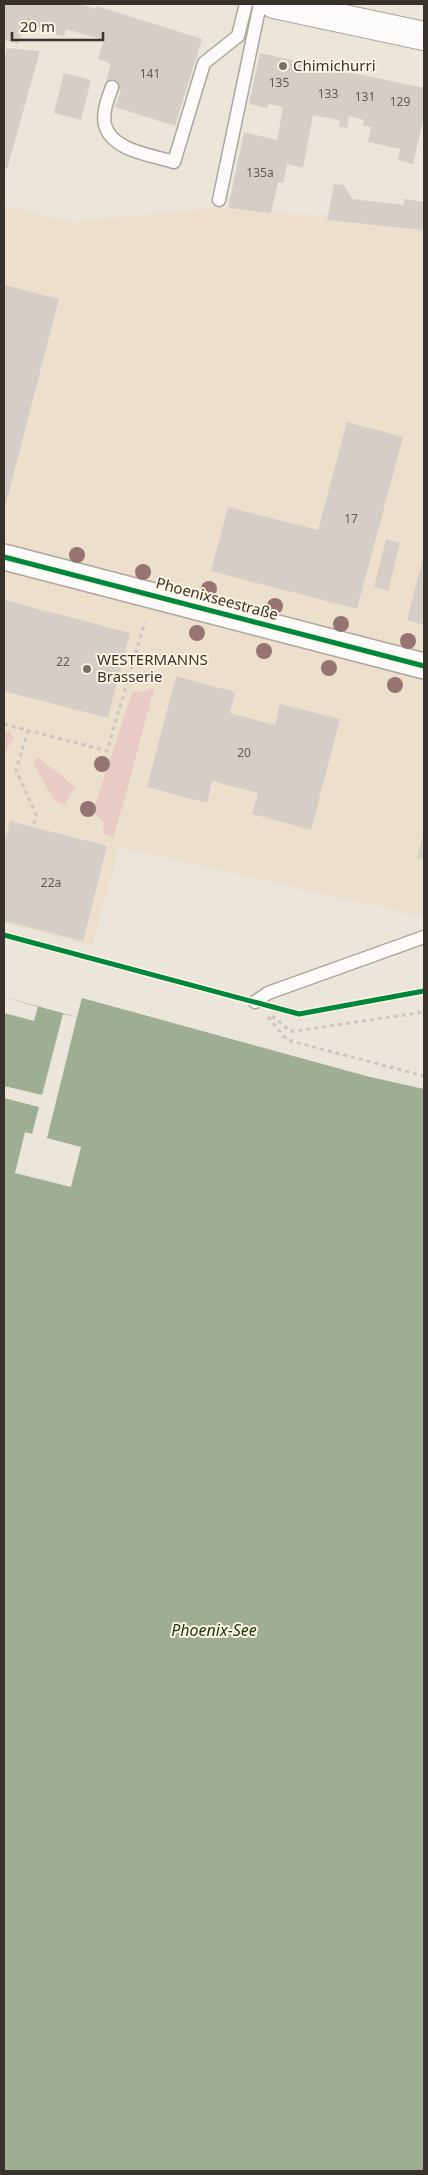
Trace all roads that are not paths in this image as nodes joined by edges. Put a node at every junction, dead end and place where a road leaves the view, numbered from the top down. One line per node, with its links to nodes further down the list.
1 (246, 4): 5 (lane)
2 (260, 4): 6 (lane)
3 (274, 4): 4 (main road)
4 (424, 36)
5 (112, 87)
6 (220, 200)
7 (4, 557): 8 (street, Phoenixseestraße)
8 (424, 666)
9 (424, 937): 10 (lane)
10 (255, 1002)

